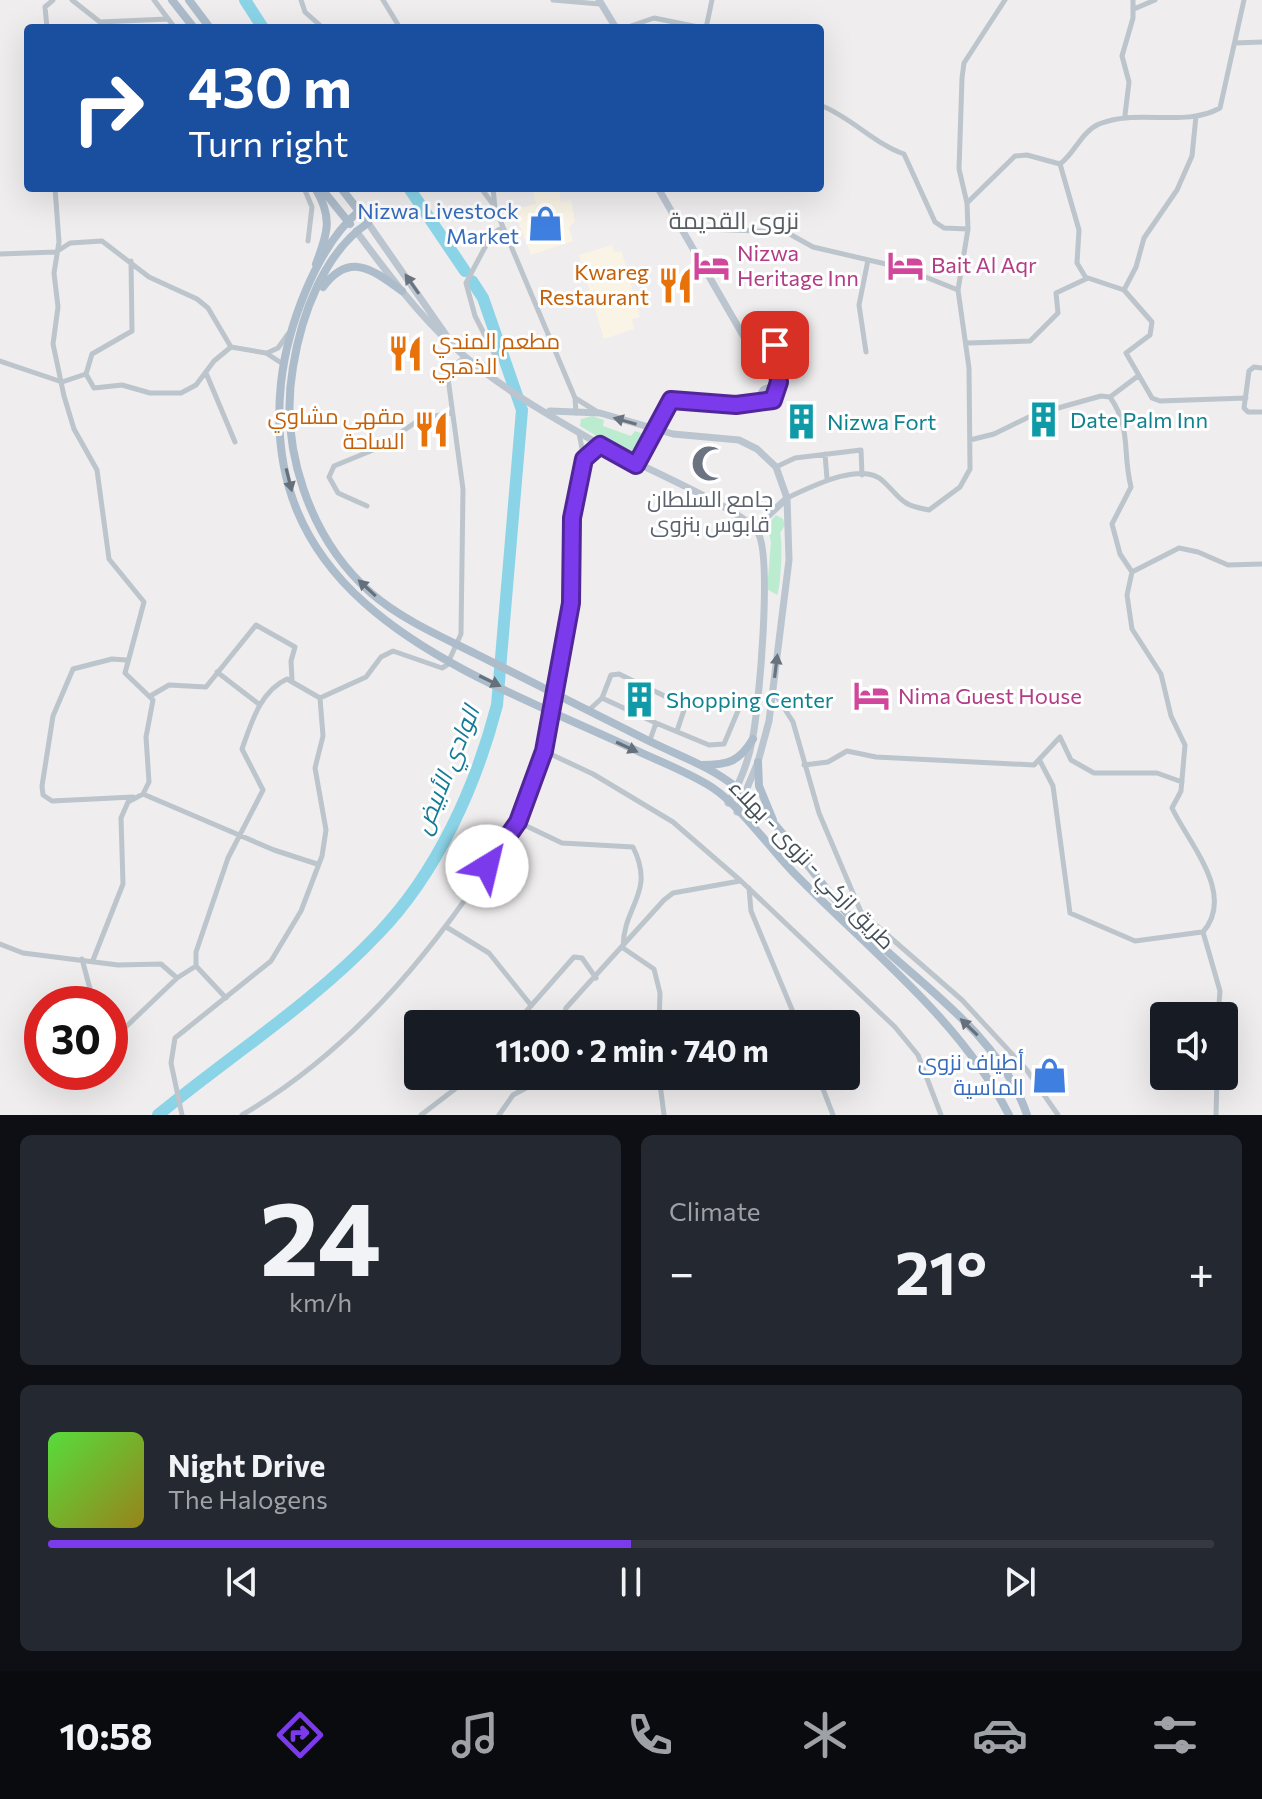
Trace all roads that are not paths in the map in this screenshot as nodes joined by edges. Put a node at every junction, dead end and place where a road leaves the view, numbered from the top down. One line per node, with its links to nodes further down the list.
1 (53, 0): 17 (street)
2 (72, 0): 16 (street)
3 (154, 0): 16 (street)
4 (172, 0): 19 (main road)
5 (189, 0): 20 (main road)
6 (301, 0): 21 (street)
7 (383, 0): 22 (street)
8 (553, 0): 14 (street)
9 (712, 0): 26 (street)
10 (1005, 0): 41 (street)
11 (1133, 0): 15 (street)
12 (1155, 0): 15 (street)
13 (1244, 0): 28 (street)
14 (600, 2): 23 (street)
15 (1134, 9): 30 (street)
16 (168, 19): 18 (street)
17 (47, 24)
18 (172, 24)
19 (191, 24)
20 (207, 24)
21 (318, 24)
22 (398, 24)
23 (614, 24)
24 (637, 24): 25 (street)
25 (684, 24)
26 (705, 24)
27 (1262, 42): 28 (street)
28 (1235, 43): 31 (street)
29 (824, 107): 48 (street)
30 (1125, 115): 31 (street); 32 (street)
31 (1196, 116): 57 (street)
32 (1060, 164): 41 (street); 55 (street)
33 (55, 192): 51 (street)
34 (306, 192): 50 (street)
35 (320, 192): 59 (main road)
36 (322, 192): 44 (main road)
37 (344, 192): 43 (main road)
38 (484, 192): 42 (street)
39 (493, 192): 42 (street)
40 (660, 192): 47 (street)
41 (967, 203): 48 (street)
42 (495, 208): 46 (street)
43 (359, 211): 44 (main road, طريق ازكي - نزوى - بهلاء); 45 (main road)
44 (348, 221): 49 (main road); 59 (main road, طريق ازكي - نزوى - بهلاء)
45 (368, 223): 49 (main road, طريق ازكي - نزوى - بهلاء); 64 (street, one-way to 45)
46 (503, 227): 67 (street); 76 (street)
47 (679, 228): 54 (street); 83 (street)
48 (968, 229): 56 (street)
49 (356, 231): 58 (street); 60 (main road, طريق ازكي - نزوى - بهلاء)
50 (308, 241)
51 (56, 252): 52 (street); 53 (street); 74 (street)
52 (0, 254)
53 (131, 260): 63 (street); 72 (street)
54 (868, 260): 56 (street); 65 (street)
55 (1086, 278): 57 (street); 62 (street)
56 (958, 290): 62 (street)
57 (1124, 290): 73 (street)
58 (402, 291): 60 (main road); 64 (street)
59 (304, 294): 61 (main road, طريق ازكي - نزوى - بهلاء)
60 (305, 319): 108 (main road, طريق ازكي - نزوى - بهلاء, one-way to 60)
61 (292, 328): 66 (street); 69 (main road, طريق ازكي - نزوى - بهلاء)
62 (967, 343): 85 (street)
63 (231, 347): 66 (street); 71 (street)
64 (454, 347): 67 (street)
65 (866, 352)
66 (266, 353): 69 (street)
67 (466, 357): 78 (street); 79 (street)
68 (0, 361): 74 (street)
69 (283, 364): 125 (main road, طريق ازكي - نزوى - بهلاء, one-way to 125)
70 (1262, 368): 77 (street)
71 (206, 373): 72 (street); 86 (street)
72 (86, 374): 74 (street)
73 (1138, 376): 75 (street); 77 (street)
74 (62, 382): 99 (street)
75 (1110, 397): 85 (street); 98 (street)
76 (575, 398): 81 (street); 82 (street)
77 (1246, 398): 80 (street)
78 (537, 406): 81 (street); 84 (street)
79 (452, 412): 95 (street); 105 (street)
80 (1262, 412)
81 (576, 413): 82 (street); 84 (street)
82 (600, 413): 83 (street, one-way to 82)
83 (657, 430): 90 (street); 91 (street)
84 (578, 432): 87 (street); 89 (street)
85 (970, 440): 92 (street)
86 (235, 442)
87 (600, 445): 89 (street); 90 (street)
88 (825, 454): 91 (street); 92 (street); 93 (street)
89 (584, 459): 115 (street)
90 (636, 465): 96 (street)
91 (776, 467): 94 (street)
92 (862, 475): 93 (street)
93 (827, 479): 94 (street)
94 (787, 498): 96 (street); 102 (street, one-way to 94)
95 (367, 506)
96 (755, 528): 104 (street)
97 (1262, 564): 98 (street)
98 (1132, 572): 120 (street)
99 (126, 660): 103 (street); 123 (street)
100 (217, 672): 101 (street); 103 (street); 107 (street)
101 (292, 680): 105 (street); 107 (street)
102 (773, 690): 109 (street); 110 (street)
103 (152, 695): 122 (street)
104 (758, 697): 112 (street); 113 (street)
105 (320, 698): 130 (street)
106 (602, 698): 108 (street); 111 (street); 112 (street)
107 (260, 705): 129 (street)
108 (589, 710): 114 (main road, طريق ازكي - نزوى - بهلاء)
109 (786, 713): 110 (street); 119 (street)
110 (769, 721): 117 (street)
111 (656, 723): 112 (street); 114 (street)
112 (677, 731)
113 (753, 739): 118 (main road); 121 (street)
114 (650, 741): 118 (main road, طريق ازكي - نزوى - بهلاء)
115 (544, 751): 127 (street); 131 (street)
116 (1040, 761): 119 (street); 120 (street); 134 (street)
117 (758, 762): 124 (street); 128 (main road)
118 (702, 765): 121 (main road, طريق ازكي - نزوى - بهلاء)
119 (804, 765): 165 (street)
120 (1182, 782): 134 (street)
121 (737, 788): 124 (main road, طريق ازكي - نزوى - بهلاء); 125 (street)
122 (143, 794): 123 (street); 129 (street)
123 (134, 797): 138 (street)
124 (746, 797): 126 (street); 128 (main road, طريق ازكي - نزوى - بهلاء)
125 (728, 803): 126 (main road, طريق ازكي - نزوى - بهلاء)
126 (737, 812): 163 (main road, طريق ازكي - نزوى - بهلاء)
127 (518, 822): 133 (street); 136 (street)
128 (777, 828): 164 (main road, طريق ازكي - نزوى - بهلاء, one-way to 128)
129 (238, 834): 130 (street); 139 (street)
130 (317, 864): 143 (street)
131 (741, 881): 132 (street); 136 (street)
132 (749, 888): 149 (street); 162 (street)
133 (448, 928): 145 (street); 157 (street)
134 (1203, 932): 144 (street)
135 (0, 944): 137 (street)
136 (623, 948): 141 (street); 148 (street)
137 (82, 959): 138 (street); 142 (street)
138 (93, 960): 140 (street)
139 (196, 966): 140 (street); 143 (street)
140 (177, 978): 150 (street)
141 (596, 978): 145 (street); 147 (street)
142 (89, 986)
143 (226, 998): 156 (street)
144 (1219, 1002)
145 (530, 1004): 146 (street)
146 (526, 1010)
147 (565, 1010)
148 (659, 1010)
149 (792, 1010)
150 (128, 1025)
151 (454, 1090): 158 (street)
152 (522, 1090): 159 (street)
153 (661, 1090): 160 (street)
154 (823, 1090): 161 (street)
155 (1217, 1090): 166 (street)
156 (182, 1115)
157 (242, 1115)
158 (421, 1115)
159 (499, 1115)
160 (664, 1115)
161 (833, 1115)
162 (941, 1115)
163 (1009, 1115)
164 (1027, 1115)
165 (1058, 1115)
166 (1216, 1115)

